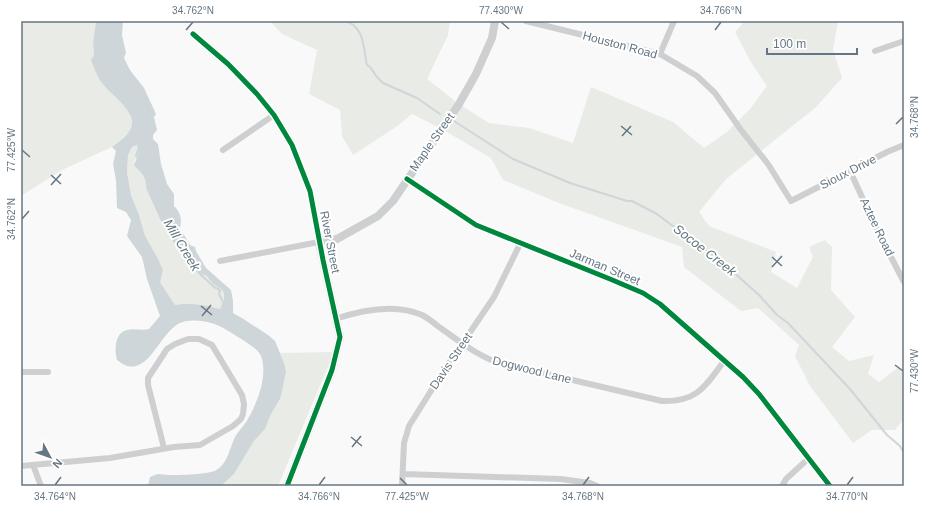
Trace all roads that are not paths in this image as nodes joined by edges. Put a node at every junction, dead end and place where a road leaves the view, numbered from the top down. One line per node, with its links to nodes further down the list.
1 (495, 21): 12 (street, Maple Street)
2 (526, 21): 7 (street, Houston Road)
3 (674, 21): 7 (street)
4 (193, 34): 8 (street, River Street)
5 (904, 41): 6 (street)
6 (875, 51)
7 (660, 54): 13 (street, Houston Road)
8 (274, 115): 10 (street); 14 (street, River Street)
9 (904, 145): 11 (street, Sioux Drive)
10 (223, 150)
11 (850, 171): 13 (street, Sioux Drive); 17 (street, Aztee Road)
12 (407, 179): 14 (street, Maple Street); 15 (street, Jarman Street)
13 (792, 201)
14 (319, 242): 16 (street, Maple Street); 18 (street, River Street)
15 (521, 242): 19 (street, Davis Street); 20 (street, Jarman Street)
16 (220, 261)
17 (904, 282)
18 (335, 319): 19 (street, Dogwood Lane); 29 (street, River Street)
19 (463, 343): 20 (street, Dogwood Lane); 27 (street, Davis Street)
20 (724, 361): 24 (street, Jarman Street)
21 (21, 372): 22 (street)
22 (48, 372)
23 (164, 448): 23 (street); 25 (street)
24 (809, 458): 32 (street); 33 (street, Jarman Street)
25 (33, 465): 26 (street); 28 (street)
26 (21, 466)
27 (403, 474): 30 (street, Davis Street); 31 (street)
28 (41, 486)
29 (287, 486)
30 (402, 486)
31 (597, 486)
32 (782, 486)
33 (830, 486)

